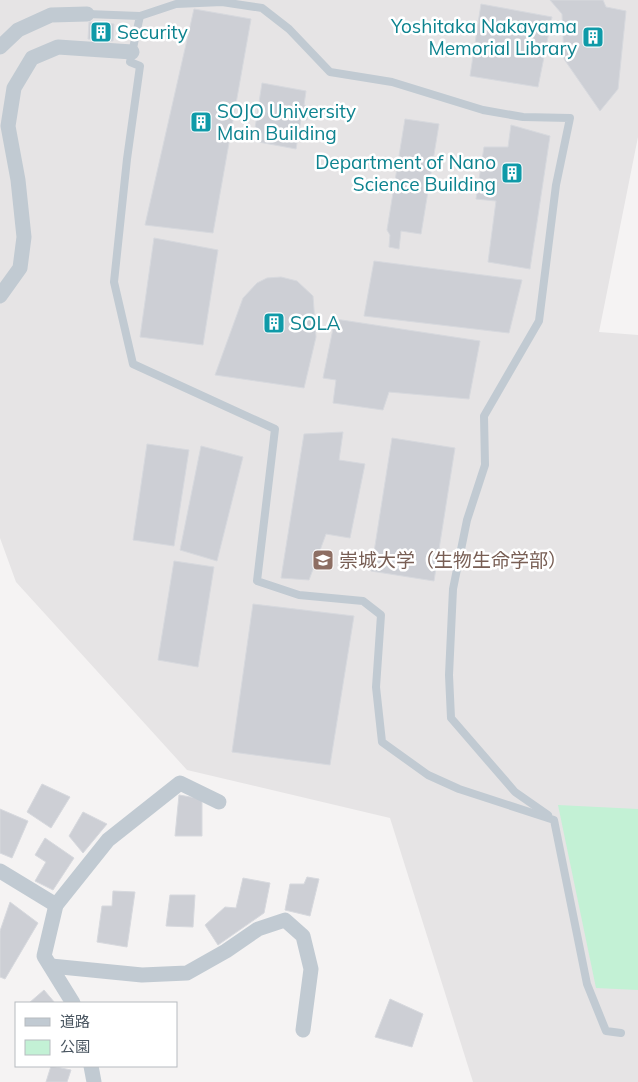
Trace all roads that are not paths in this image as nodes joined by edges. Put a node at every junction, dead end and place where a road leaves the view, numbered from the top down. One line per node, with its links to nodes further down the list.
1 (87, 14): 2 (lane); 3 (street)
2 (140, 16): 4 (lane); 7 (lane)
3 (0, 47)
4 (132, 52): 5 (street); 7 (lane)
5 (0, 296)
6 (219, 802): 9 (street)
7 (554, 820): 13 (lane)
8 (0, 871): 9 (street)
9 (56, 905): 10 (street)
10 (51, 966): 11 (street); 12 (street)
11 (72, 1002)
12 (303, 1030)
13 (621, 1033)
14 (91, 1067): 15 (street)
15 (94, 1082)

